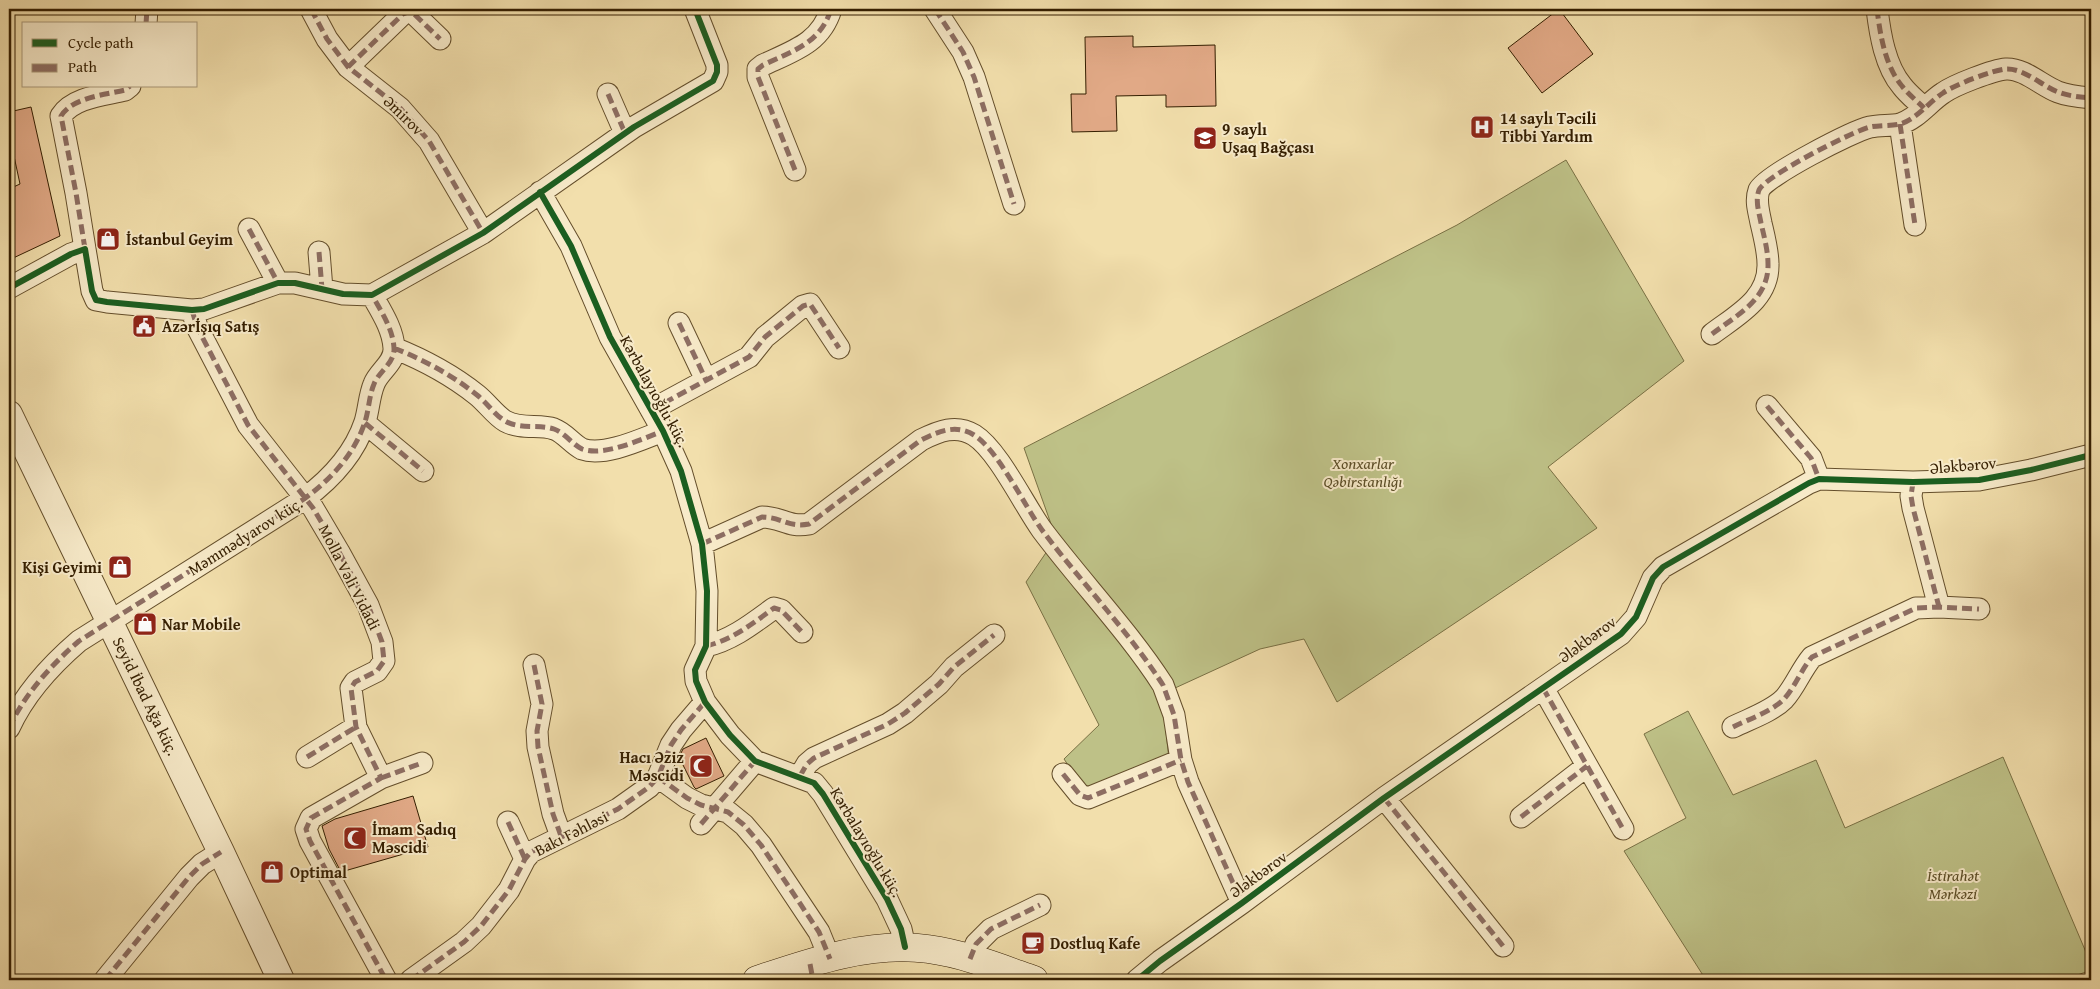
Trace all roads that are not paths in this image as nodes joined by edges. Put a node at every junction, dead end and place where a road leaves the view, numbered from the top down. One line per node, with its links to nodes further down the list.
1 (147, 9): 7 (street)
2 (311, 9): 9 (street, Əmirov)
3 (695, 9): 15 (street)
4 (831, 9): 16 (street)
5 (935, 9): 18 (street)
6 (1877, 9): 13 (street)
7 (146, 22)
8 (440, 39): 9 (street)
9 (348, 67): 21 (street, Əmirov)
10 (128, 88): 22 (street)
11 (608, 94): 15 (street)
12 (2091, 98): 13 (street)
13 (1924, 108): 14 (street)
14 (1900, 124): 19 (street); 30 (street)
15 (625, 133): 17 (street)
16 (795, 170)
17 (540, 192): 21 (street); 35 (street, Kərbalayıoğlu küç.)
18 (1014, 204)
19 (1915, 225)
20 (249, 229): 24 (street)
21 (484, 233): 27 (street)
22 (85, 249): 25 (street); 28 (street)
23 (319, 252): 26 (street)
24 (278, 283): 26 (street); 28 (street)
25 (9, 288)
26 (322, 289): 27 (street)
27 (372, 295): 31 (street)
28 (192, 310): 43 (street, Molla Vəli Vidadi)
29 (679, 323): 33 (street)
30 (1712, 334)
31 (394, 348): 37 (street, Məmmədyarov küç.); 38 (street)
32 (839, 348): 33 (street)
33 (706, 380): 35 (street)
34 (1767, 406): 41 (street)
35 (651, 410): 38 (street, Kərbalayıoğlu küç.)
36 (9, 414): 47 (street, Seyid İbad Ağa küç.)
37 (365, 423): 40 (street); 43 (street, Məmmədyarov küç.)
38 (663, 431): 44 (street, Kərbalayıoğlu küç.)
39 (2091, 455): 42 (street, Ələkbərov)
40 (423, 471)
41 (1818, 479): 42 (street, Ələkbərov); 52 (street, Ələkbərov)
42 (1913, 482): 45 (street)
43 (304, 499): 47 (street, Məmmədyarov küç.); 54 (street, Molla Vəli Vidadi)
44 (702, 544): 50 (street, Kərbalayıoğlu küç.); 59 (street)
45 (1939, 607): 46 (street); 56 (street)
46 (1979, 608)
47 (109, 620): 55 (street, Məmmədyarov küç.); 73 (street, Seyid İbad Ağa küç.)
48 (802, 632): 50 (street)
49 (994, 635): 63 (street)
50 (706, 646): 53 (street, Kərbalayıoğlu küç.)
51 (534, 666): 72 (street)
52 (1543, 688): 61 (street); 66 (street, Ələkbərov)
53 (705, 702): 58 (street, Kərbalayıoğlu küç.); 64 (street, Bakı Fəhləsi)
54 (356, 727): 57 (street); 65 (street, Molla Vəli Vidadi)
55 (9, 728)
56 (1733, 728)
57 (307, 757)
58 (755, 760): 63 (street, Kərbalayıoğlu küç.); 67 (street)
59 (1181, 760): 62 (street); 75 (street)
60 (422, 763): 65 (street)
61 (1587, 766): 68 (street); 71 (street)
62 (1063, 774)
63 (800, 776): 78 (street, Kərbalayıoğlu küç.)
64 (658, 777): 67 (street); 72 (street, Bakı Fəhləsi)
65 (381, 778): 84 (street)
66 (1384, 798): 75 (street, Ələkbərov); 77 (street)
67 (714, 808): 70 (street); 80 (street)
68 (1521, 817)
69 (508, 822): 74 (street)
70 (701, 824)
71 (1623, 829)
72 (561, 836): 74 (street, Bakı Fəhləsi)
73 (222, 852): 82 (street); 83 (street, Seyid İbad Ağa küç.)
74 (525, 859): 85 (street, Bakı Fəhləsi)
75 (1242, 903): 87 (street, Ələkbərov)
76 (1040, 905): 79 (street)
77 (1504, 946)
78 (905, 947): 79 (main road); 80 (main road)
79 (970, 958): 81 (main road)
80 (818, 967): 86 (main road)
81 (1025, 979)
82 (105, 980)
83 (281, 980)
84 (386, 980)
85 (411, 980)
86 (757, 980)
87 (1137, 980)

